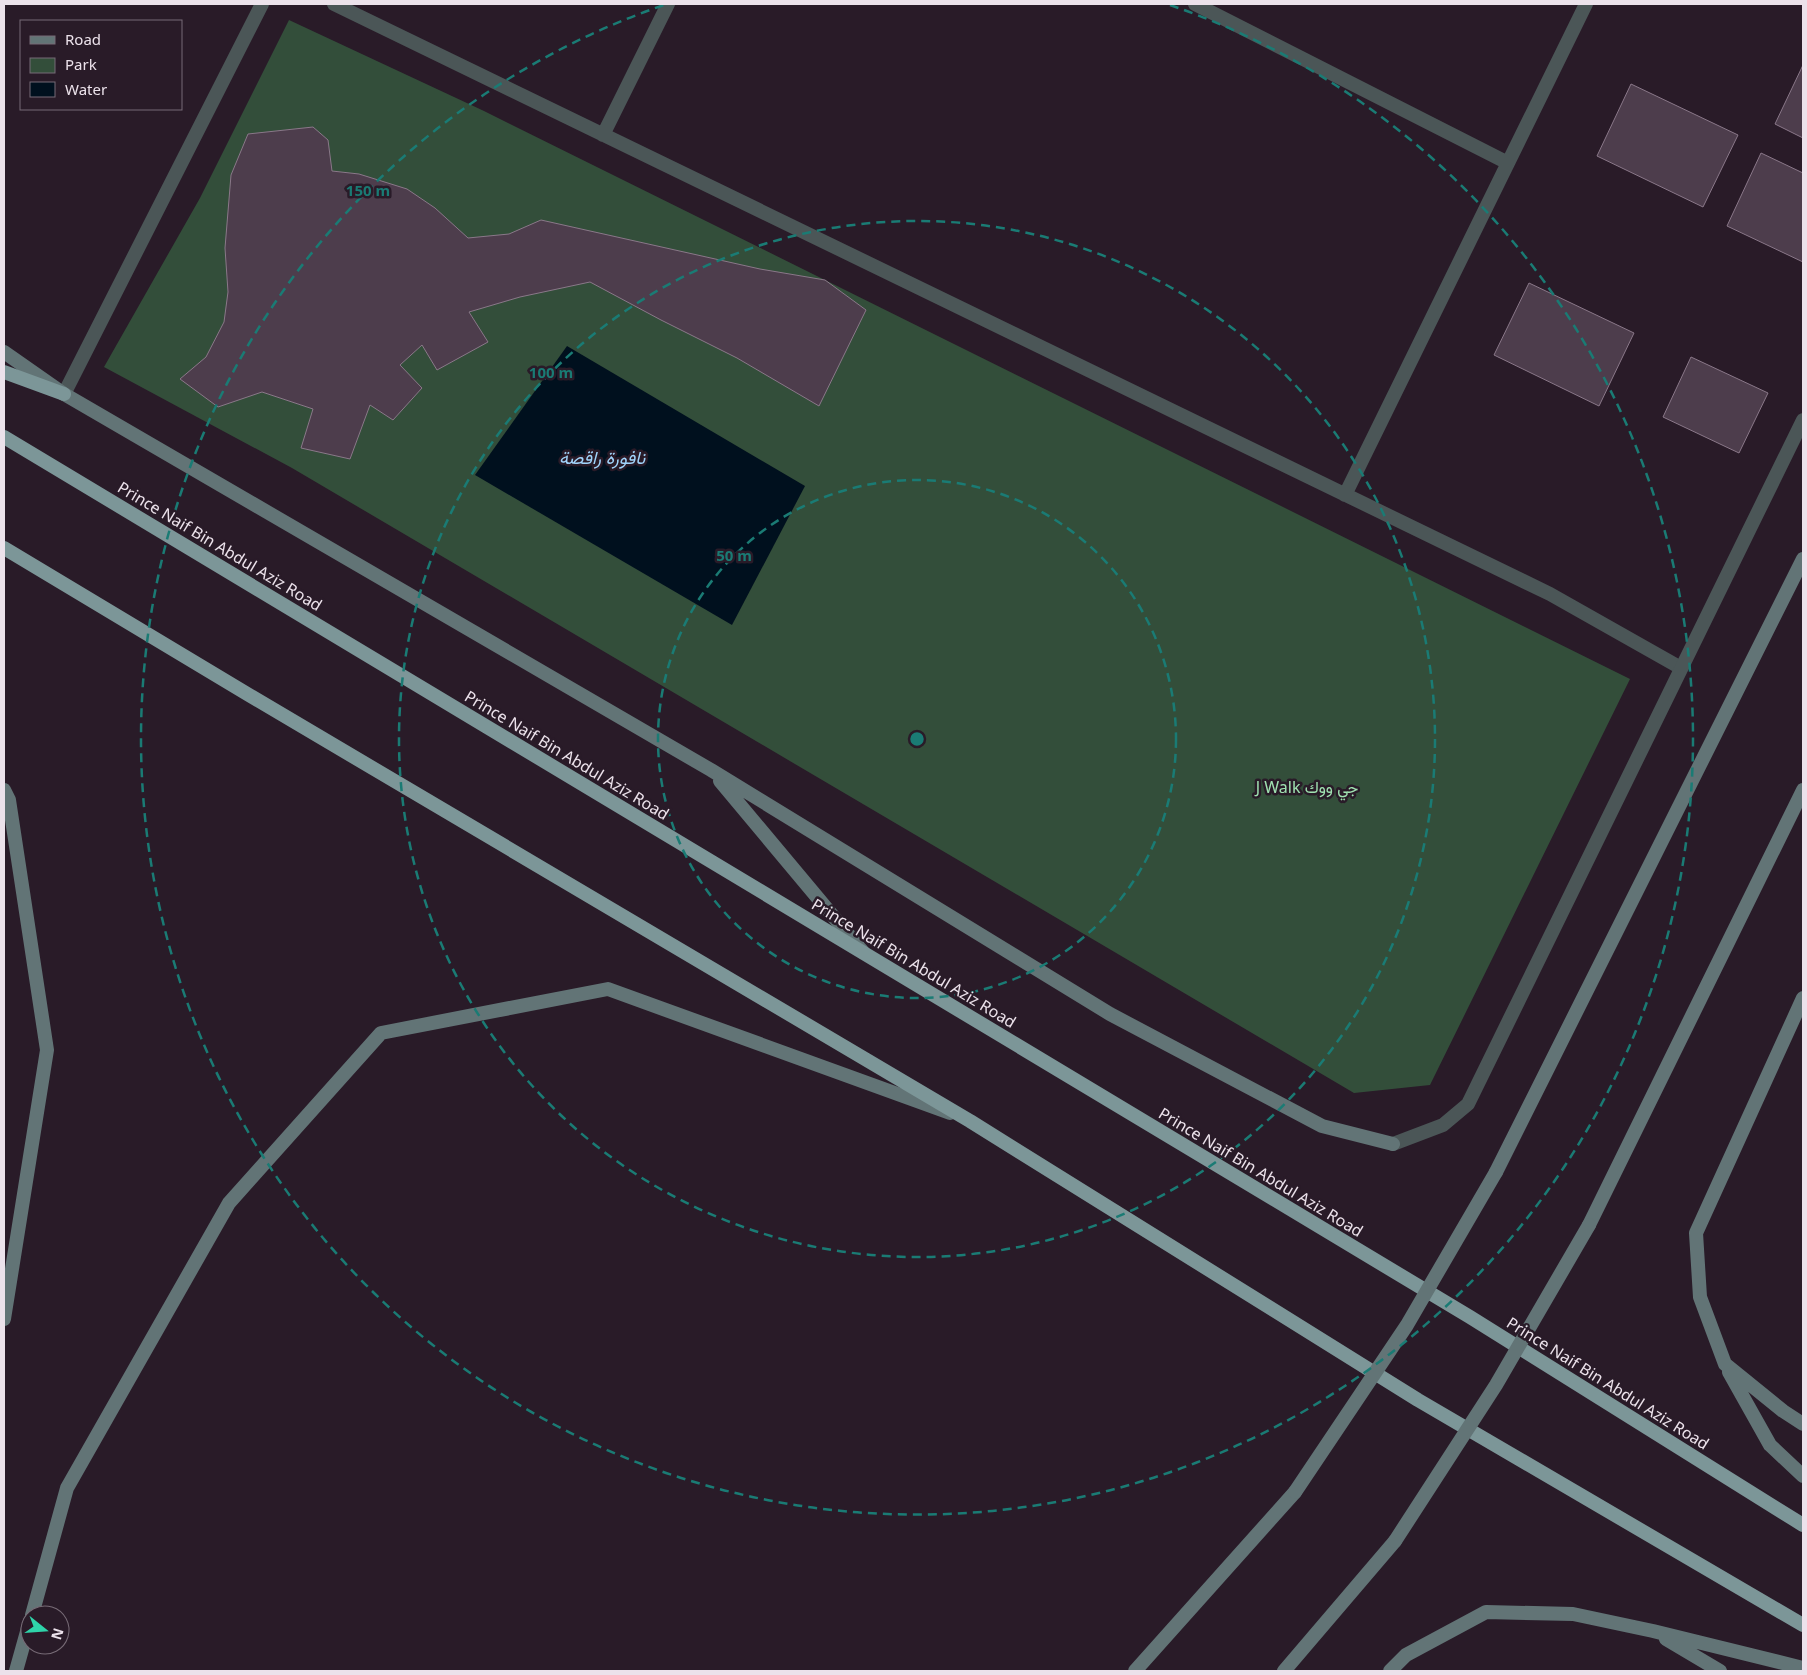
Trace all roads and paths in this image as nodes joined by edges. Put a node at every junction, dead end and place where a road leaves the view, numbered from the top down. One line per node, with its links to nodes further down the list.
1 (262, 4): 10 (street)
2 (334, 4): 6 (street)
3 (668, 4): 6 (street)
4 (1195, 4): 7 (street)
5 (1586, 4): 7 (street)
6 (603, 135): 13 (street)
7 (1508, 163): 13 (street)
8 (4, 352): 10 (main road)
9 (4, 372): 10 (highway)
10 (64, 394): 17 (main road)
11 (1803, 420): 16 (street)
12 (4, 437): 20 (highway, Prince Naif Bin Abdul Aziz Road)
13 (1345, 495): 16 (street)
14 (4, 548): 22 (highway)
15 (1803, 559): 35 (main road, bridge)
16 (1680, 668): 23 (street)
17 (711, 770): 20 (main road); 23 (main road)
18 (4, 790): 24 (main road)
19 (1803, 790): 36 (main road, bridge)
20 (865, 954): 28 (highway, Prince Naif Bin Abdul Aziz Road)
21 (1803, 998): 25 (main road)
22 (970, 1121): 29 (main road); 30 (highway)
23 (1393, 1144)
24 (4, 1318)
25 (1725, 1364): 26 (main road); 27 (main road)
26 (1803, 1424)
27 (1803, 1476)
28 (1803, 1525)
29 (35, 1605)
30 (1803, 1625)
31 (1652, 1631): 33 (main road); 37 (main road); 38 (main road)
32 (20, 1655): 34 (main road)
33 (1803, 1668)
34 (16, 1671)
35 (1135, 1671)
36 (1284, 1671)
37 (1390, 1671)
38 (1720, 1671)

